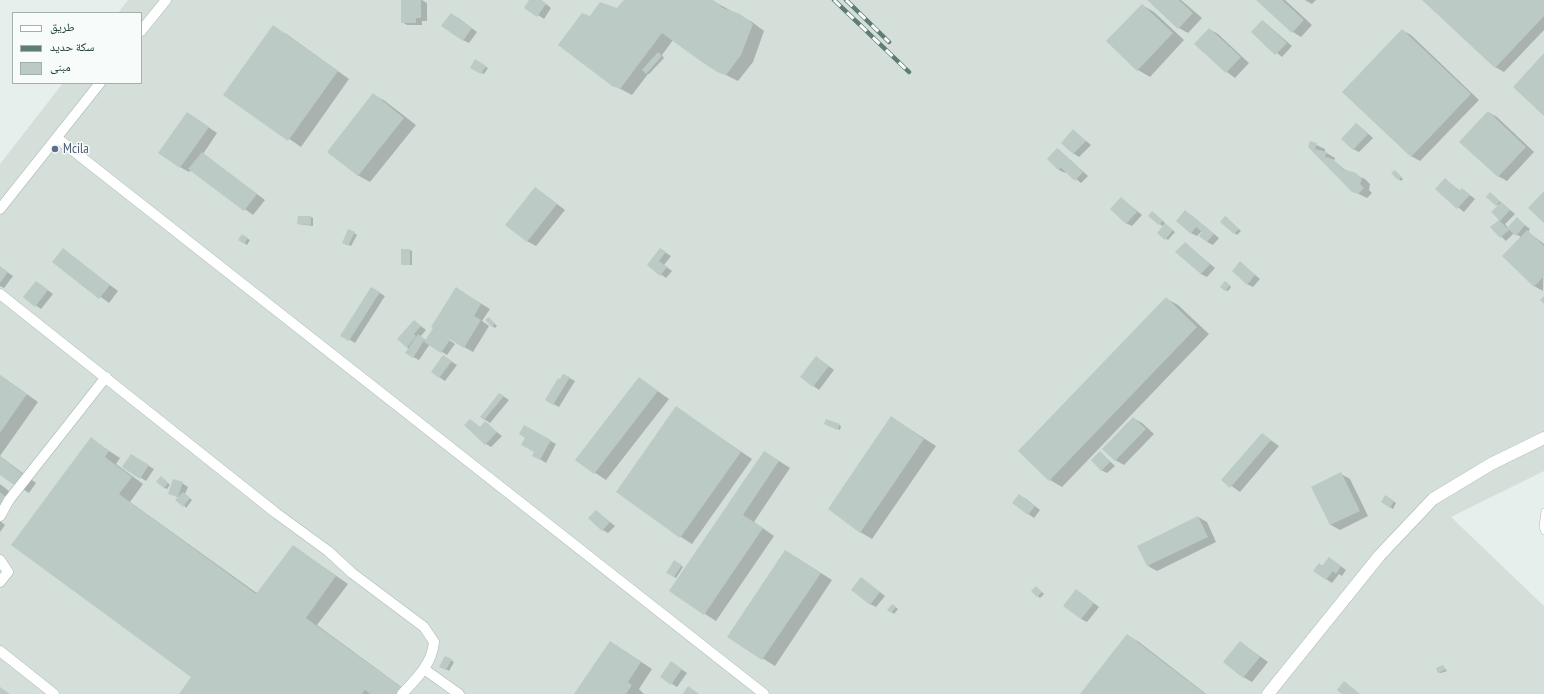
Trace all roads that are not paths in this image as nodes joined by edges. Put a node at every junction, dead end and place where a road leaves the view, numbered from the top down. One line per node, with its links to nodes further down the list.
1 (166, 0): 2 (street)
2 (142, 30)
3 (99, 84): 4 (street)
4 (57, 138): 5 (street); 19 (street)
5 (0, 209)
6 (0, 294): 7 (street)
7 (106, 377): 10 (street); 15 (street)
8 (1544, 438): 20 (street)
9 (1544, 511): 11 (lane)
10 (0, 516)
11 (1544, 532)
12 (0, 560): 13 (street)
13 (0, 582)
14 (0, 651): 16 (street)
15 (424, 670): 17 (street); 18 (street)
16 (54, 694)
17 (402, 694)
18 (459, 694)
19 (764, 694)
20 (1268, 694)

